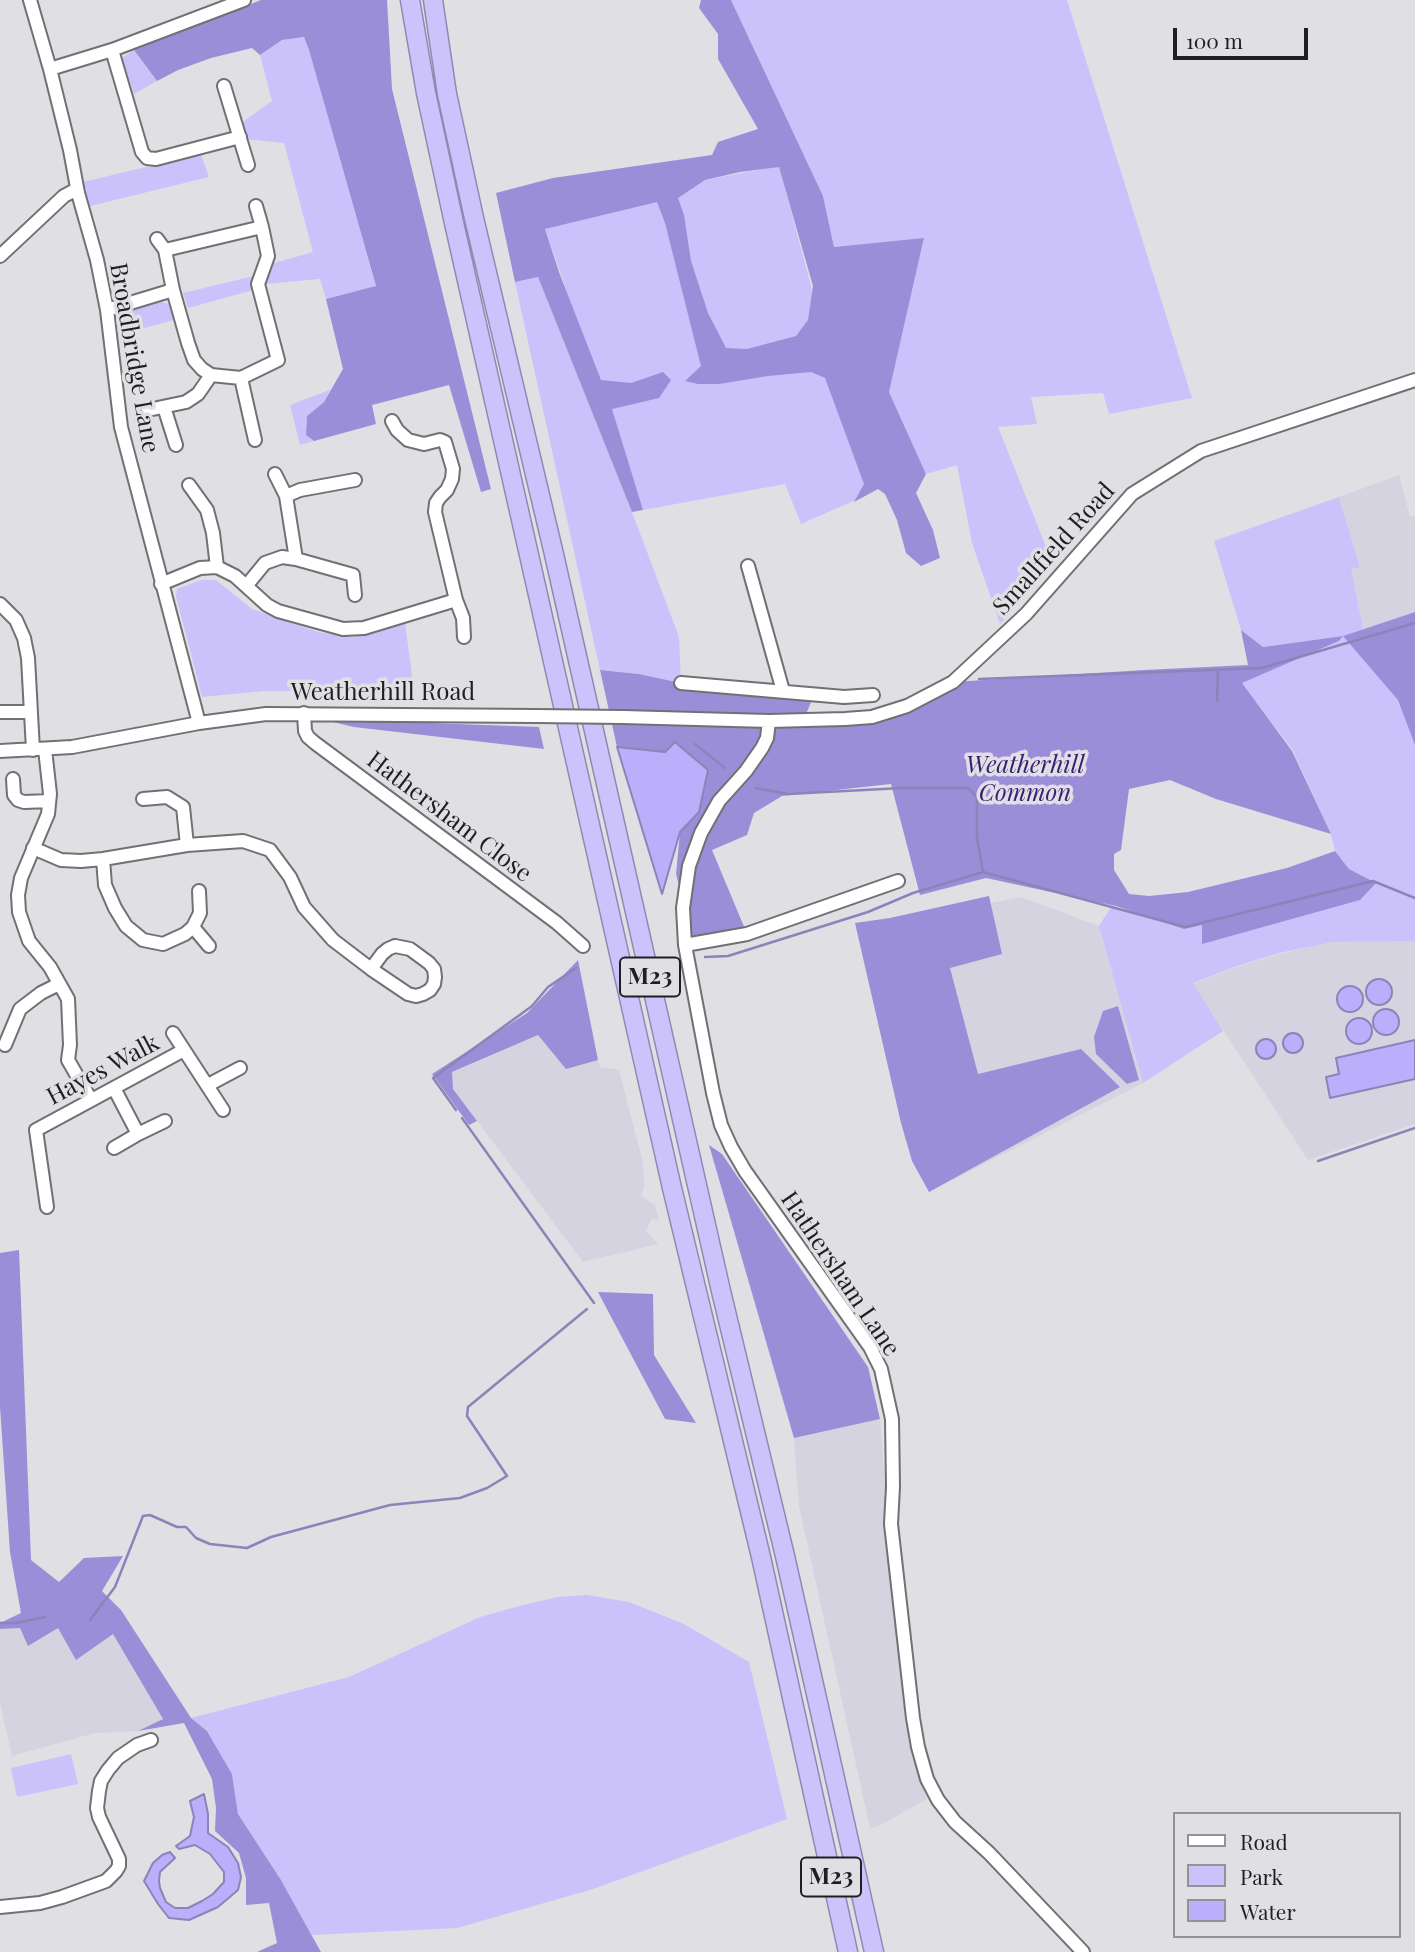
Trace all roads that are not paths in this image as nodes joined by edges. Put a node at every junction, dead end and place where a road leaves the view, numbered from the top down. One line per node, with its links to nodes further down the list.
1 (30, 0): 6 (street, Broadbridge Lane)
2 (244, 0): 5 (street)
3 (410, 0): 77 (highway, M23)
4 (433, 0): 78 (highway, M23)
5 (112, 50): 6 (street); 8 (street)
6 (50, 69): 10 (street, Broadbridge Lane)
7 (224, 86): 8 (street)
8 (240, 137): 9 (street)
9 (248, 165)
10 (77, 189): 13 (street); 15 (street, Broadbridge Lane)
11 (256, 206): 12 (street)
12 (262, 227): 14 (street); 17 (street)
13 (0, 256)
14 (173, 290): 15 (street); 16 (street)
15 (107, 310): 31 (street, Broadbridge Lane)
16 (211, 375): 17 (street); 19 (street)
17 (241, 378): 22 (street)
18 (1415, 380): 44 (street, Smallfield Road)
19 (164, 407): 20 (street); 23 (street)
20 (148, 410)
21 (392, 421): 34 (street)
22 (255, 440)
23 (176, 445)
24 (275, 474): 27 (street)
25 (355, 480): 27 (street)
26 (189, 485): 30 (street)
27 (286, 495): 28 (street)
28 (296, 559): 32 (street); 33 (street)
29 (748, 566): 38 (street)
30 (217, 567): 31 (street); 32 (street)
31 (161, 584): 46 (street, Broadbridge Lane)
32 (247, 585): 34 (street)
33 (355, 595)
34 (456, 600): 36 (street)
35 (0, 604): 42 (street)
36 (464, 637)
37 (681, 683): 38 (street)
38 (783, 691): 40 (street)
39 (873, 695): 40 (street)
40 (844, 698): 44 (street)
41 (0, 712): 42 (street)
42 (31, 712): 47 (street)
43 (304, 713): 45 (street, Weatherhill Road, bridge); 46 (street, Weatherhill Road); 60 (street, Hathersham Close)
44 (845, 719): 45 (street, Smallfield Road)
45 (769, 721): 58 (street, Hathersham Lane)
46 (199, 723): 47 (street, Weatherhill Road)
47 (39, 750): 48 (street, Weatherhill Road); 51 (street)
48 (0, 751)
49 (13, 779): 51 (street)
50 (143, 799): 52 (street)
51 (50, 801): 53 (street)
52 (187, 845): 54 (street); 61 (street)
53 (33, 848): 54 (street); 62 (street)
54 (103, 859): 57 (street)
55 (898, 881): 58 (street)
56 (199, 891): 57 (street)
57 (193, 927): 59 (street)
58 (685, 945): 79 (street, Hathersham Lane)
59 (209, 946)
60 (583, 946)
61 (371, 969): 61 (street)
62 (59, 984): 64 (street); 69 (street)
63 (173, 1033): 65 (street, Hayes Walk)
64 (5, 1045)
65 (184, 1050): 67 (street, Hayes Walk); 68 (street, Hayes Walk)
66 (240, 1068): 67 (street)
67 (208, 1085): 70 (street, Hayes Walk)
68 (114, 1088): 69 (street, Hayes Walk); 72 (street)
69 (91, 1101): 74 (street, Hayes Walk)
70 (223, 1110)
71 (165, 1121): 72 (street)
72 (138, 1134): 73 (street)
73 (114, 1148)
74 (47, 1208)
75 (151, 1740): 76 (street)
76 (0, 1907)
77 (848, 1952)
78 (874, 1952)
79 (1083, 1952)

